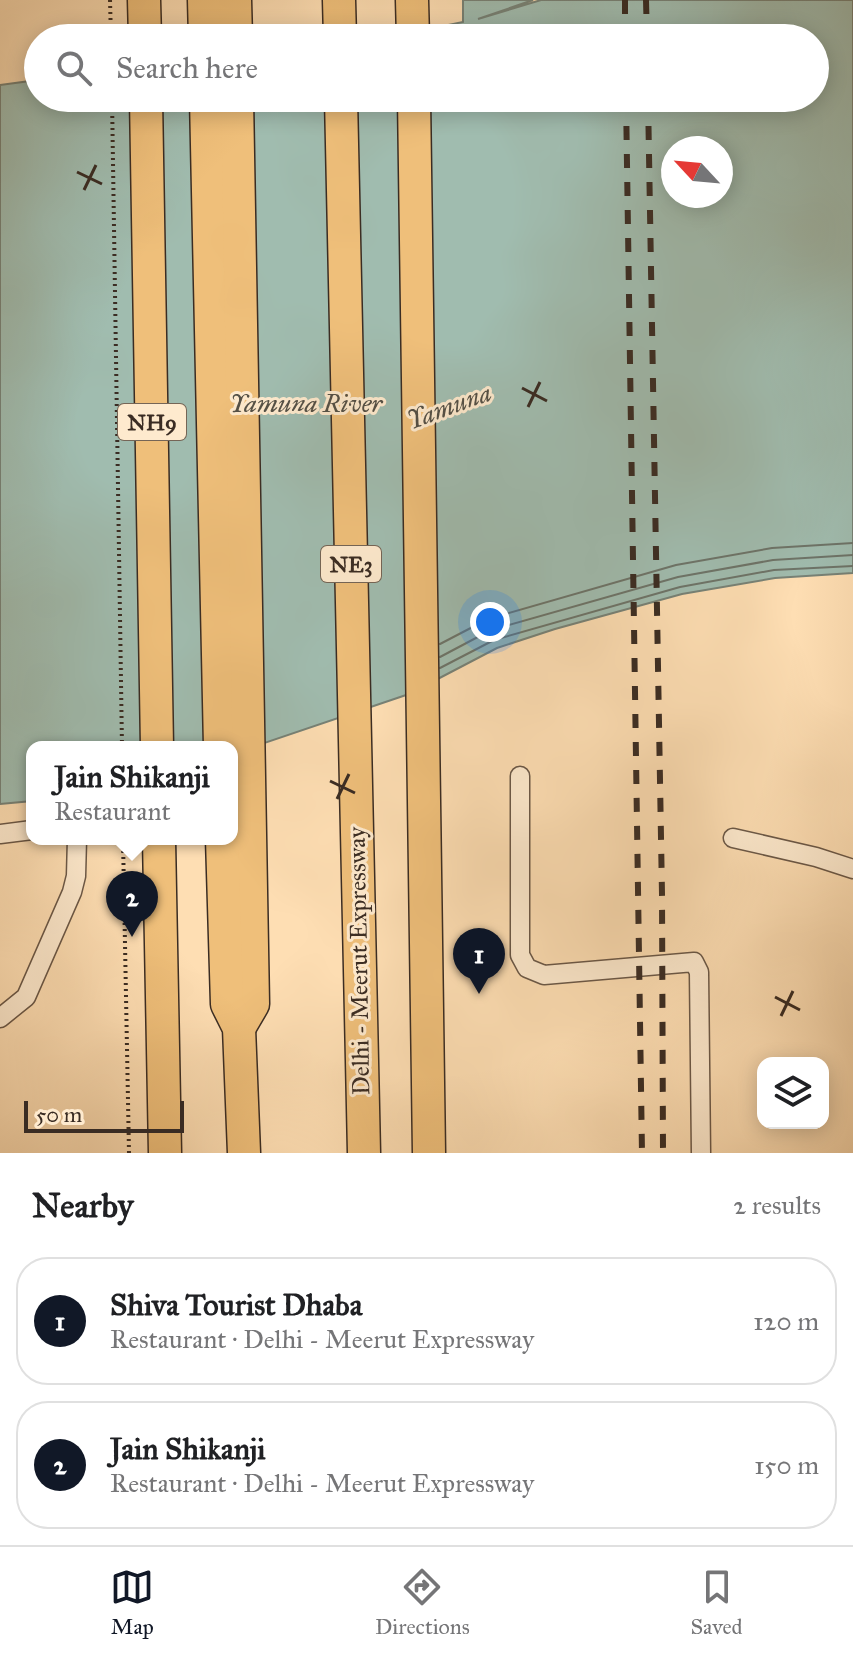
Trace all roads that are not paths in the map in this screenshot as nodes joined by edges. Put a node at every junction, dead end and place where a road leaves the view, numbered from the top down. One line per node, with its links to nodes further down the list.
1 (144, 0): 6 (highway)
2 (204, 0): 7 (highway)
3 (235, 0): 8 (highway)
4 (339, 0): 9 (highway)
5 (412, 0): 10 (highway)
6 (145, 24)
7 (205, 24)
8 (236, 24)
9 (340, 24)
10 (413, 24)
11 (146, 112): 16 (highway, NH9)
12 (206, 112): 17 (highway)
13 (237, 112): 26 (highway)
14 (341, 112): 30 (highway, Delhi - Meerut Expressway / NE3)
15 (414, 112): 31 (highway)
16 (157, 741)
17 (220, 741)
18 (520, 776): 32 (street)
19 (26, 831): 20 (street)
20 (0, 834)
21 (733, 838): 25 (street)
22 (77, 845): 27 (street)
23 (159, 845): 28 (highway)
24 (223, 845): 26 (highway)
25 (853, 869)
26 (240, 1012): 29 (highway)
27 (0, 1018)
28 (165, 1153)
29 (244, 1153)
30 (364, 1153)
31 (429, 1153)
32 (701, 1153)

